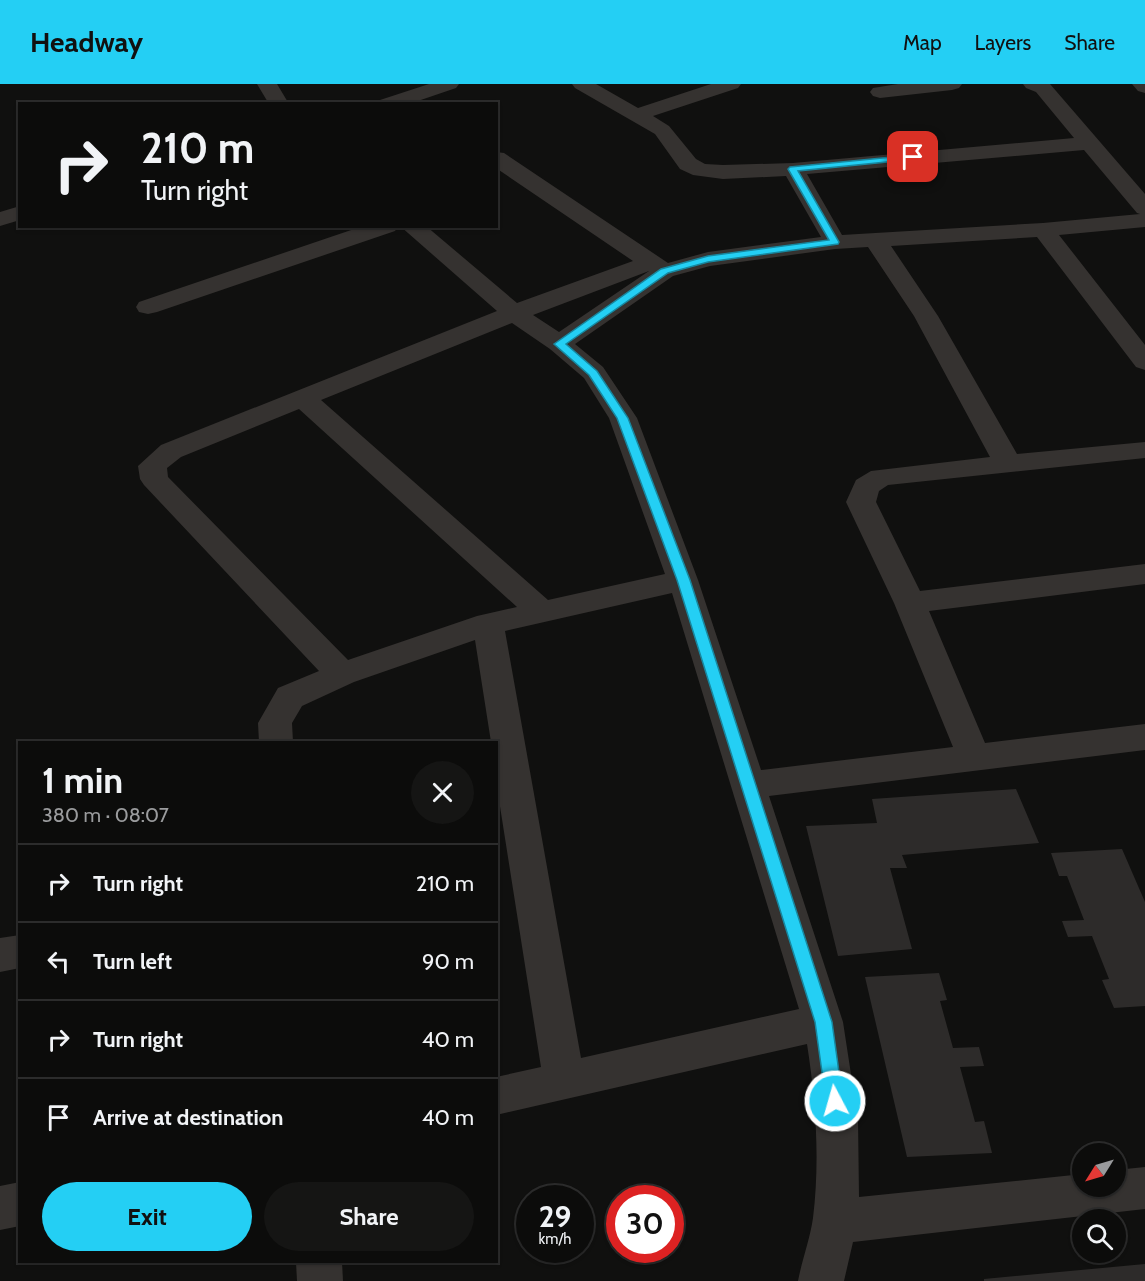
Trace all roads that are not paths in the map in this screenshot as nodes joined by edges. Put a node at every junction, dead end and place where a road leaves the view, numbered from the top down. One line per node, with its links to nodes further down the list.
1 (267, 84): 8 (street)
2 (449, 84): 9 (street)
3 (582, 84): 10 (street)
4 (731, 84): 10 (street)
5 (952, 84): 7 (street)
6 (1033, 84): 11 (street)
7 (880, 92)
8 (278, 102)
9 (402, 102)
10 (636, 115): 13 (street)
11 (1088, 143): 13 (street); 14 (street)
12 (498, 159): 23 (street)
13 (793, 169): 22 (street)
14 (1145, 208)
15 (18, 214): 16 (street)
16 (0, 219)
17 (1145, 220): 20 (street)
18 (381, 228): 24 (street)
19 (413, 228): 25 (street)
20 (1042, 230): 21 (street); 27 (street)
21 (876, 241): 22 (street); 30 (street)
22 (835, 242): 23 (street)
23 (658, 266): 25 (street); 26 (street)
24 (148, 307)
25 (514, 313): 26 (street); 28 (street)
26 (559, 344): 32 (street)
27 (1145, 362)
28 (304, 399): 34 (street); 36 (street)
29 (1145, 450): 30 (street)
30 (1008, 464): 33 (street)
31 (1145, 574): 33 (street)
32 (683, 580): 34 (street); 40 (street)
33 (910, 603): 39 (street)
34 (542, 612): 35 (street)
35 (488, 624): 36 (street); 44 (street)
36 (342, 674): 38 (street)
37 (1145, 737): 39 (street)
38 (276, 741)
39 (974, 757): 40 (street)
40 (748, 786): 43 (street)
41 (18, 951): 42 (street)
42 (0, 955)
43 (823, 1022): 44 (street); 49 (street)
44 (564, 1081): 45 (street)
45 (498, 1096)
46 (1145, 1188): 49 (street)
47 (18, 1204): 48 (street)
48 (0, 1208)
49 (834, 1221): 52 (street)
50 (319, 1263): 51 (street)
51 (320, 1281)
52 (821, 1281)

